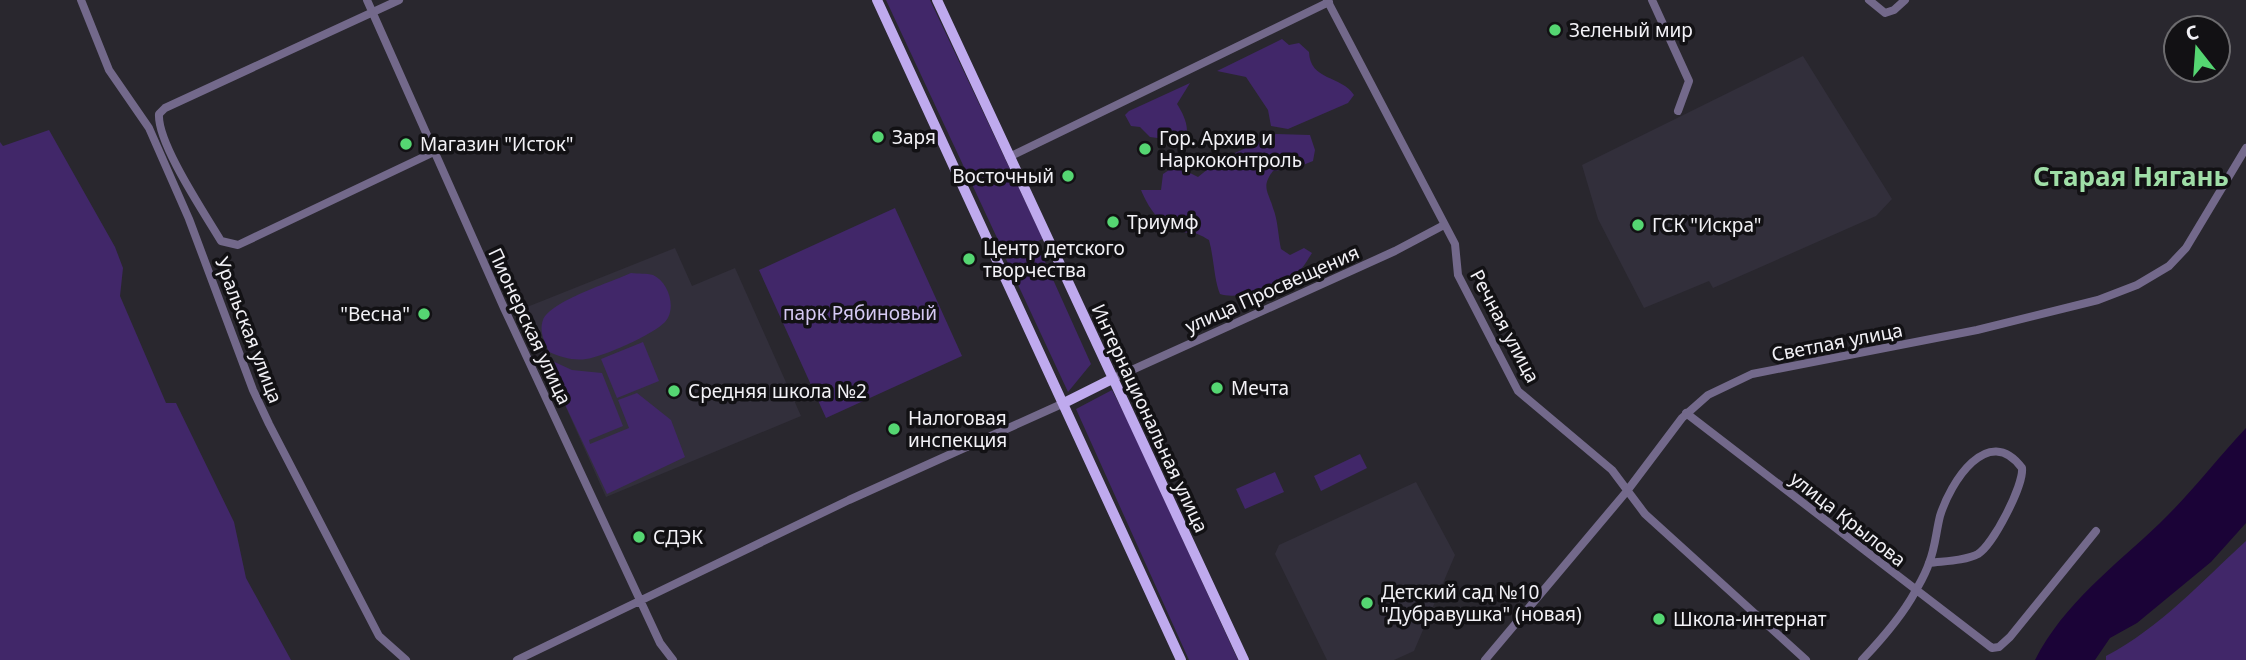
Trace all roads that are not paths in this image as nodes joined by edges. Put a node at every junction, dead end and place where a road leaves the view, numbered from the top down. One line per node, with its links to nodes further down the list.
1 (81, 0): 13 (street, Уральская улица)
2 (368, 0): 10 (street, Пионерская улица)
3 (399, 0): 10 (street)
4 (877, 0): 19 (main road)
5 (937, 0): 16 (main road, Интернациональная улица)
6 (1652, 0): 11 (street)
7 (1869, 0): 8 (street)
8 (1905, 0)
9 (1328, 1): 16 (street); 17 (street, Речная улица)
10 (373, 11): 12 (street); 15 (street, Пионерская улица)
11 (1678, 111)
12 (158, 122): 13 (street); 15 (street)
13 (149, 128): 26 (street, Уральская улица)
14 (2246, 148): 20 (street, Светлая улица)
15 (434, 152): 25 (street, Пионерская улица)
16 (1009, 157): 18 (main road, Интернациональная улица)
17 (1444, 225): 18 (street, улица Просвещения); 21 (street, Речная улица)
18 (1112, 379): 19 (main road); 30 (main road, Интернациональная улица)
19 (1064, 403): 25 (street); 29 (main road)
20 (1686, 413): 21 (street, Светлая улица); 24 (street, улица Крылова)
21 (1627, 491): 31 (street, Светлая улица); 32 (street, Речная улица)
22 (2095, 531): 24 (street, улица Крылова)
23 (1930, 563): 23 (street); 24 (street)
24 (1916, 591): 33 (street)
25 (642, 602): 27 (street); 28 (street, Пионерская улица)
26 (406, 660)
27 (517, 660)
28 (673, 660)
29 (1181, 660)
30 (1244, 660)
31 (1485, 660)
32 (1806, 660)
33 (1863, 660)

